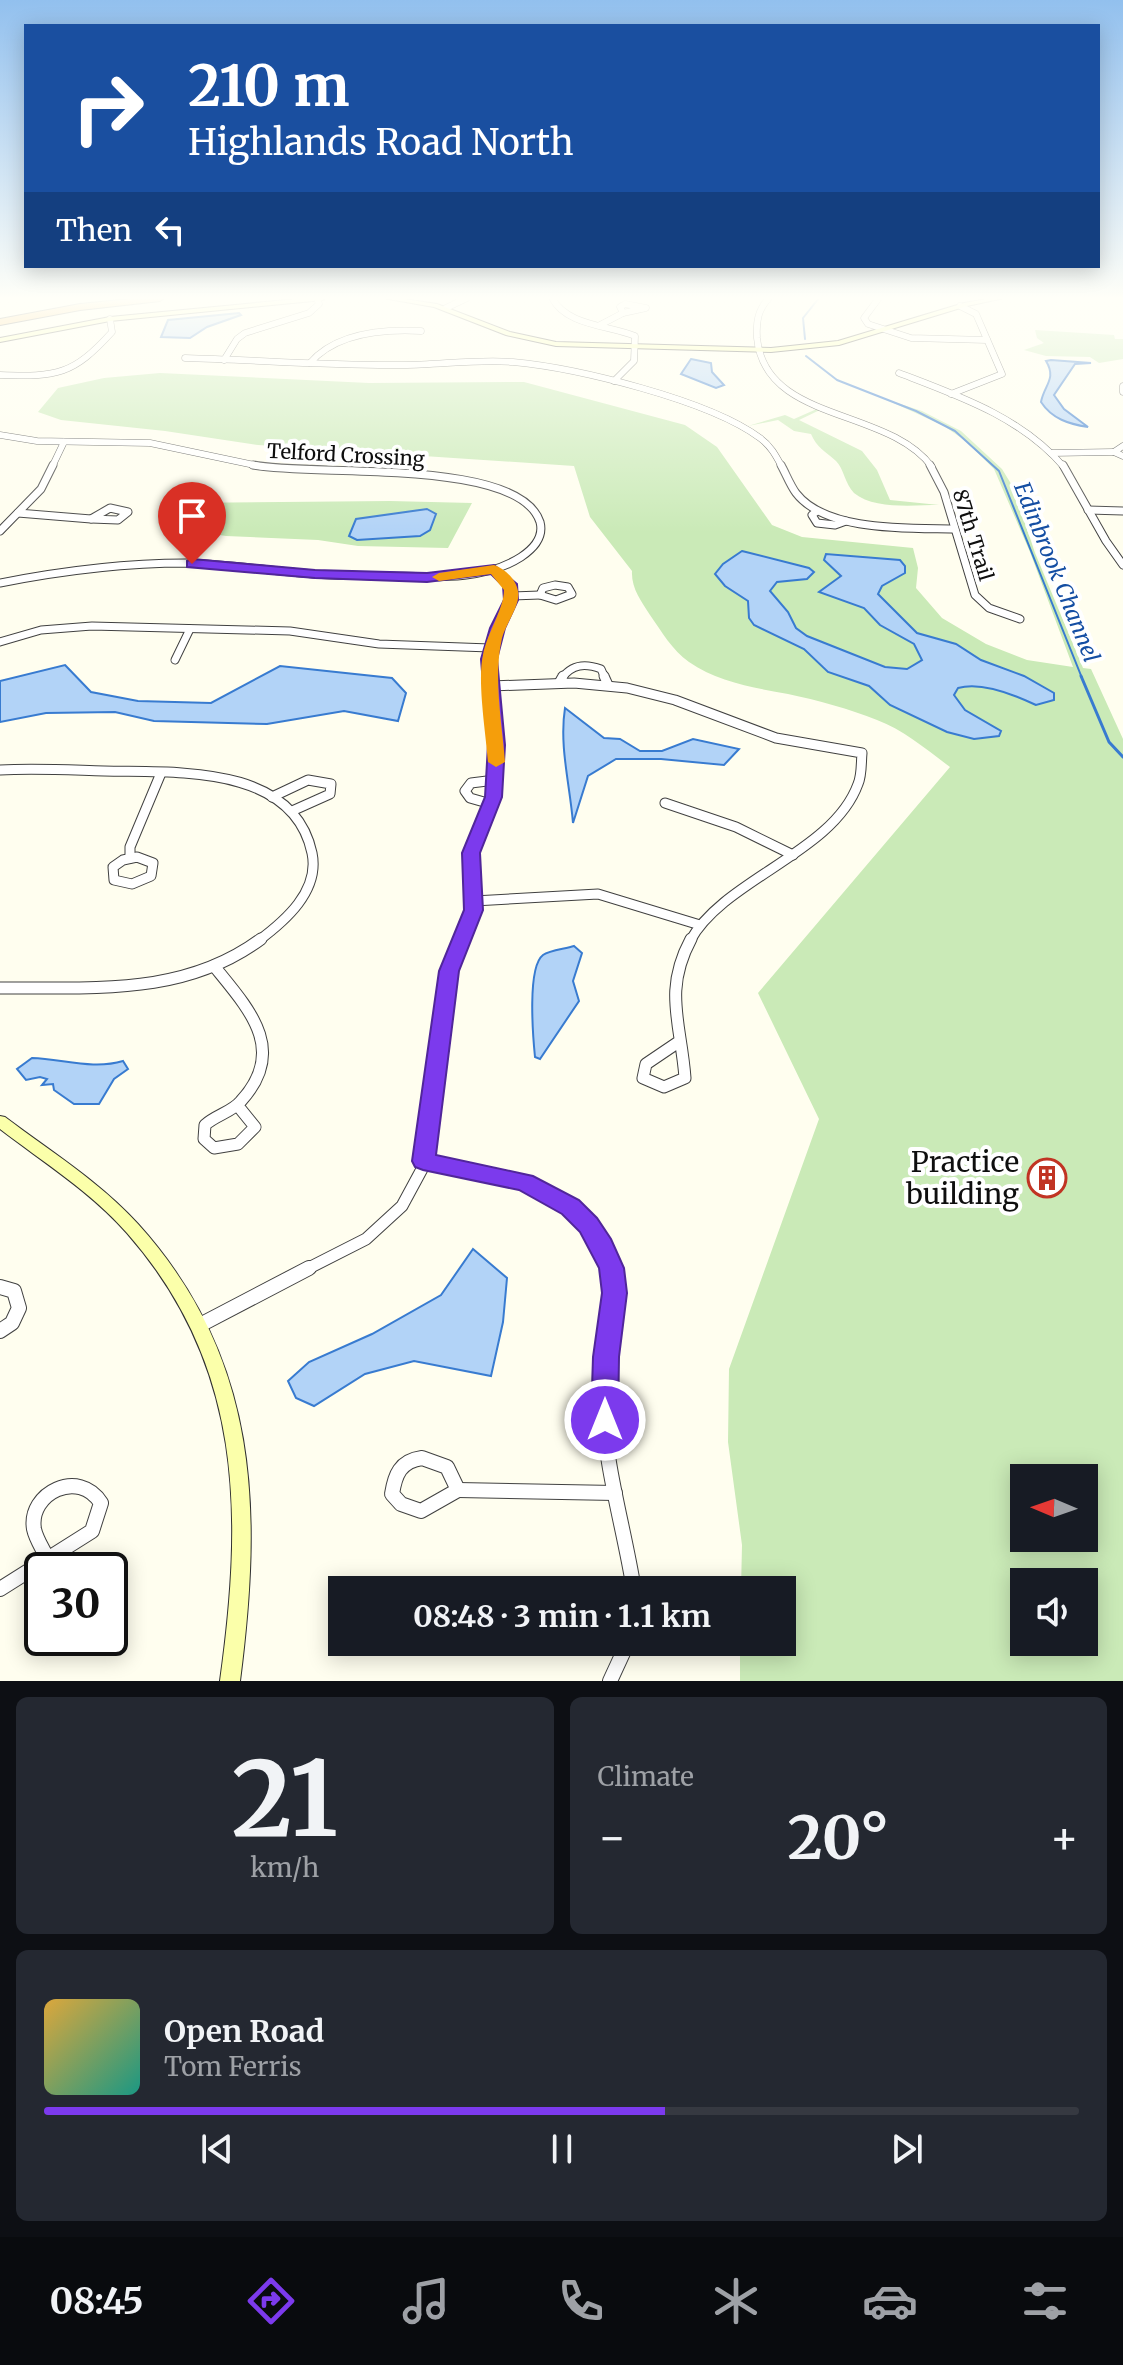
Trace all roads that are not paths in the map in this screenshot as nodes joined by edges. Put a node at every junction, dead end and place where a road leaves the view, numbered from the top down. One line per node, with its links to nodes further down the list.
1 (590, 376): 6 (street)
2 (619, 376): 6 (street)
3 (773, 376): 19 (street, 87th Trail)
4 (908, 376): 7 (street)
5 (999, 376): 7 (street)
6 (614, 381): 19 (street)
7 (951, 394): 12 (street)
8 (0, 435): 9 (street)
9 (64, 442): 16 (street); 22 (street, Telford Crossing)
10 (1123, 446): 11 (street)
11 (1114, 452): 12 (street); 13 (street)
12 (1051, 453): 14 (street)
13 (1123, 456)
14 (1088, 510): 15 (street); 21 (street)
15 (1123, 511)
16 (15, 516): 17 (street); 18 (street); 20 (street)
17 (0, 518)
18 (91, 519)
19 (953, 529): 26 (street, 87th Trail)
20 (0, 531)
21 (1123, 565)
22 (494, 569): 23 (street); 25 (street)
23 (0, 583)
24 (540, 595): 25 (street)
25 (512, 596): 29 (street)
26 (1020, 619)
27 (190, 629): 28 (street); 29 (street); 30 (street)
28 (0, 642)
29 (490, 648): 33 (street)
30 (175, 660)
31 (559, 683): 32 (street); 32 (street); 33 (street)
32 (608, 685): 41 (street)
33 (491, 686): 36 (street)
34 (0, 770): 35 (street)
35 (161, 773): 37 (street); 42 (street)
36 (495, 780): 39 (street); 39 (street)
37 (272, 797): 40 (street); 40 (street)
38 (665, 803): 41 (street)
39 (491, 804): 43 (street)
40 (292, 811): 45 (street)
41 (793, 855): 44 (street)
42 (130, 858)
43 (474, 901): 44 (street); 50 (street)
44 (700, 925): 47 (street)
45 (214, 966): 46 (street); 48 (street)
46 (0, 988)
47 (680, 1041): 47 (street)
48 (238, 1106): 48 (street)
49 (0, 1121): 52 (street)
50 (423, 1161): 52 (street); 55 (street)
51 (0, 1287): 53 (street)
52 (200, 1325): 61 (street)
53 (0, 1331)
54 (458, 1490): 54 (street); 55 (street)
55 (615, 1493): 58 (street)
56 (47, 1558): 56 (street)
57 (24, 1573): 59 (street)
58 (631, 1576)
59 (0, 1589)
60 (622, 1656): 62 (street)
61 (230, 1681)
62 (610, 1681)

